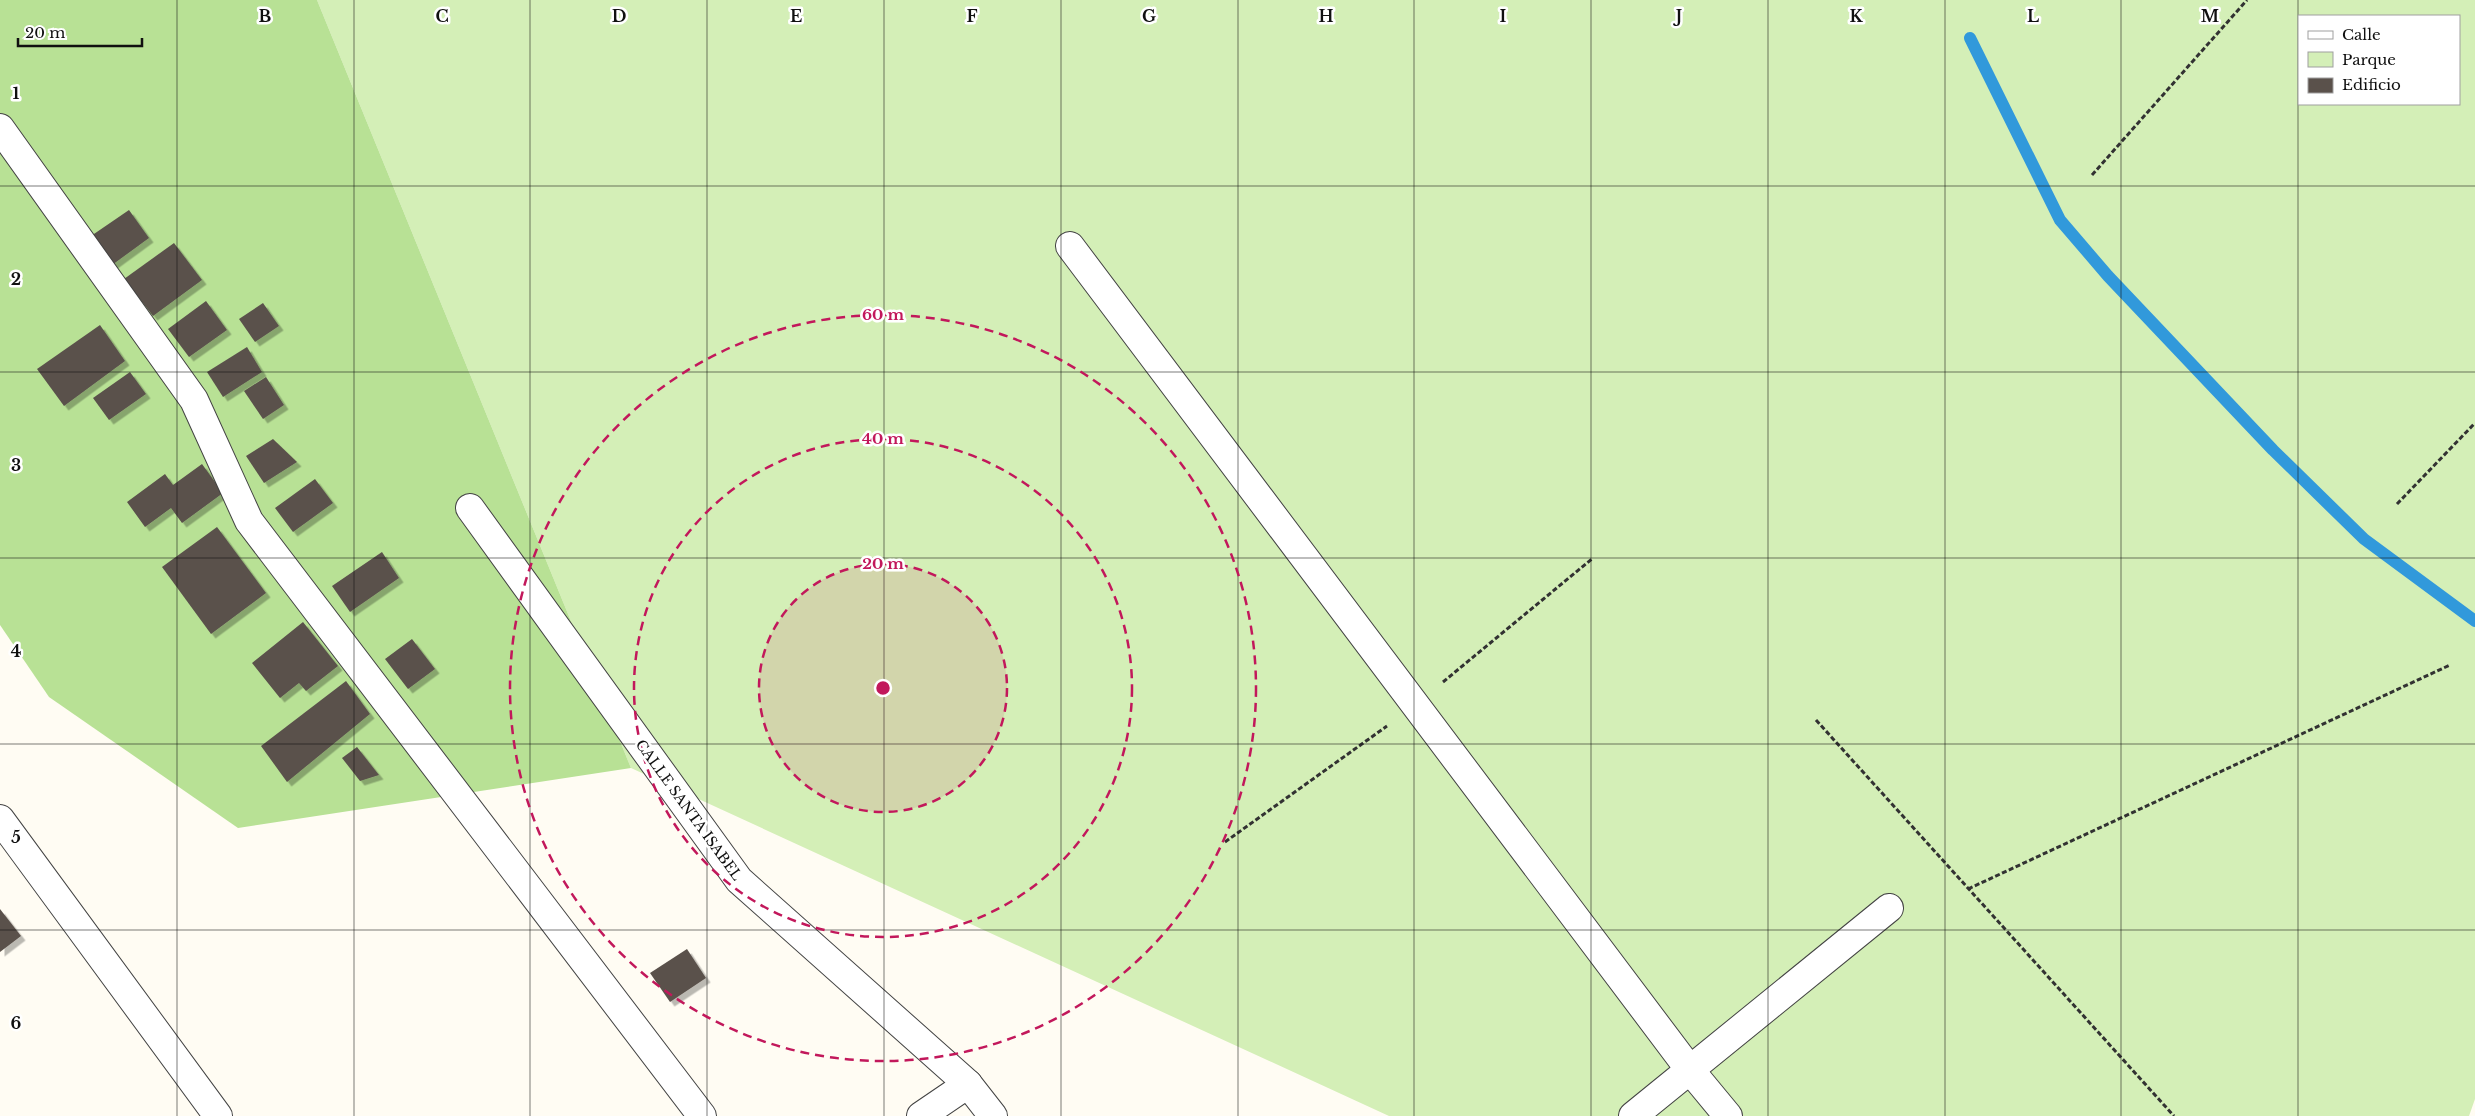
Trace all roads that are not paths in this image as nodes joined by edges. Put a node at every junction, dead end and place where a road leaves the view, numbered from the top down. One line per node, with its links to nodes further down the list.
1 (0, 128): 9 (street)
2 (1070, 246): 6 (street)
3 (470, 508): 7 (street, CALLE SANTA ISABEL)
4 (0, 819): 8 (street)
5 (1889, 908): 6 (street)
6 (1690, 1070): 12 (street); 13 (street)
7 (968, 1084): 10 (street); 11 (street, CALLE SANTA ISABEL)
8 (218, 1116)
9 (702, 1116)
10 (921, 1116)
11 (993, 1116)
12 (1633, 1116)
13 (1728, 1116)

